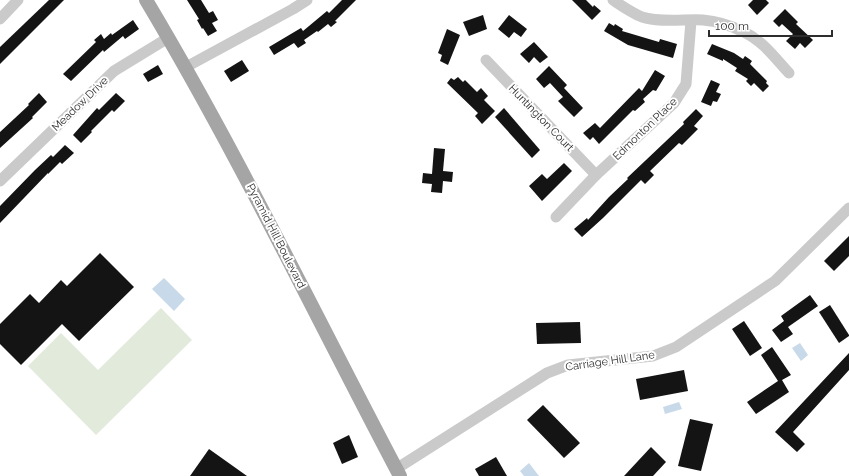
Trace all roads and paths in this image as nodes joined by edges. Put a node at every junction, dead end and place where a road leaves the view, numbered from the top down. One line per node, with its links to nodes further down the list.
1 (18, 0): 5 (street)
2 (146, 0): 7 (main road, Pyramid Hill Boulevard)
3 (306, 0): 9 (street)
4 (613, 0): 6 (street)
5 (0, 19)
6 (691, 21): 10 (street); 11 (street, Edmonton Place)
7 (168, 38): 9 (main road, Pyramid Hill Boulevard); 12 (street, Meadow Drive)
8 (486, 60): 11 (street, Huntington Court)
9 (186, 67): 15 (main road, Pyramid Hill Boulevard)
10 (789, 73)
11 (596, 175): 14 (street, Edmonton Place)
12 (0, 181)
13 (848, 210): 15 (street, Carriage Hill Lane)
14 (556, 217)
15 (398, 473)

